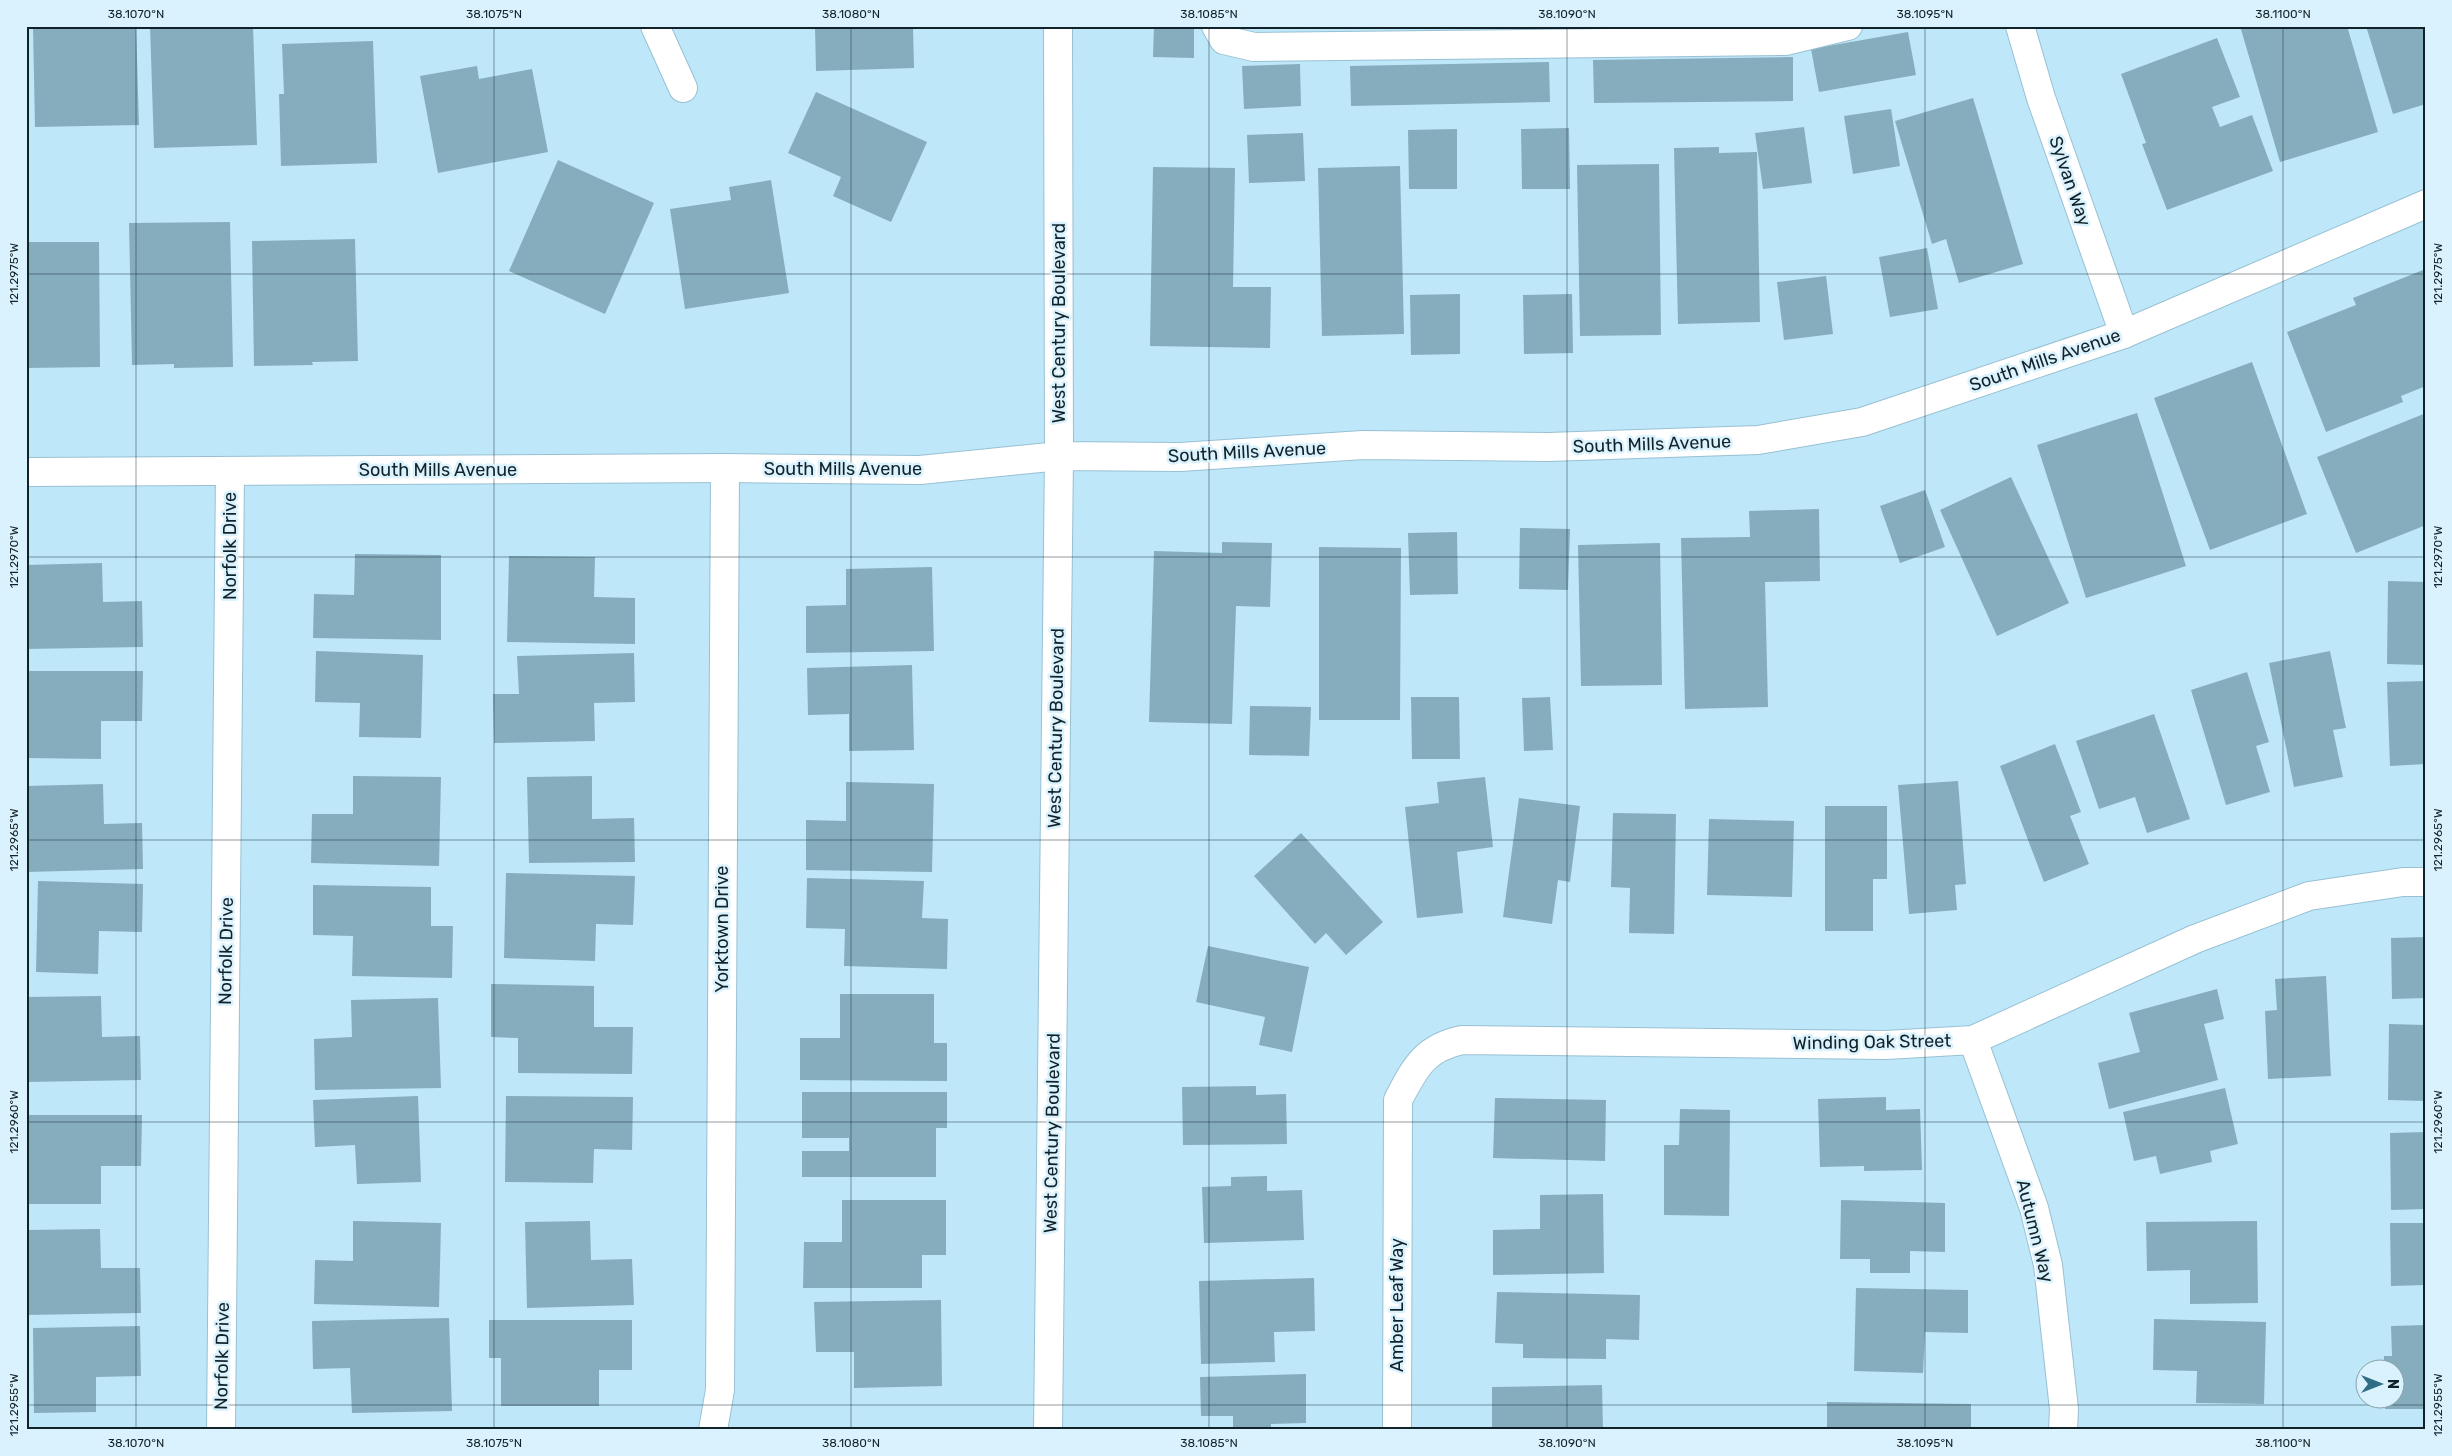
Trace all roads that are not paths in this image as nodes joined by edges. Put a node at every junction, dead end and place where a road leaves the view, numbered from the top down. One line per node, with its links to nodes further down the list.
1 (655, 26): 6 (street)
2 (1058, 26): 9 (street, West Century Boulevard)
3 (1216, 26): 4 (street)
4 (1848, 26)
5 (2020, 26): 8 (street, Sylvan Way)
6 (682, 88)
7 (2426, 204): 8 (street, South Mills Avenue)
8 (2124, 334): 9 (street, South Mills Avenue)
9 (1059, 456): 10 (street, South Mills Avenue); 18 (street, West Century Boulevard)
10 (725, 468): 12 (street, South Mills Avenue); 17 (street, Yorktown Drive)
11 (26, 472): 12 (street, South Mills Avenue)
12 (230, 472): 16 (street, Norfolk Drive)
13 (2426, 882): 14 (street, Winding Oak Street)
14 (1973, 1040): 15 (street, Winding Oak Street); 20 (street, Autumn Way)
15 (1397, 1181): 19 (street, Amber Leaf Way)
16 (221, 1430)
17 (713, 1430)
18 (1048, 1430)
19 (1397, 1430)
20 (2063, 1430)

